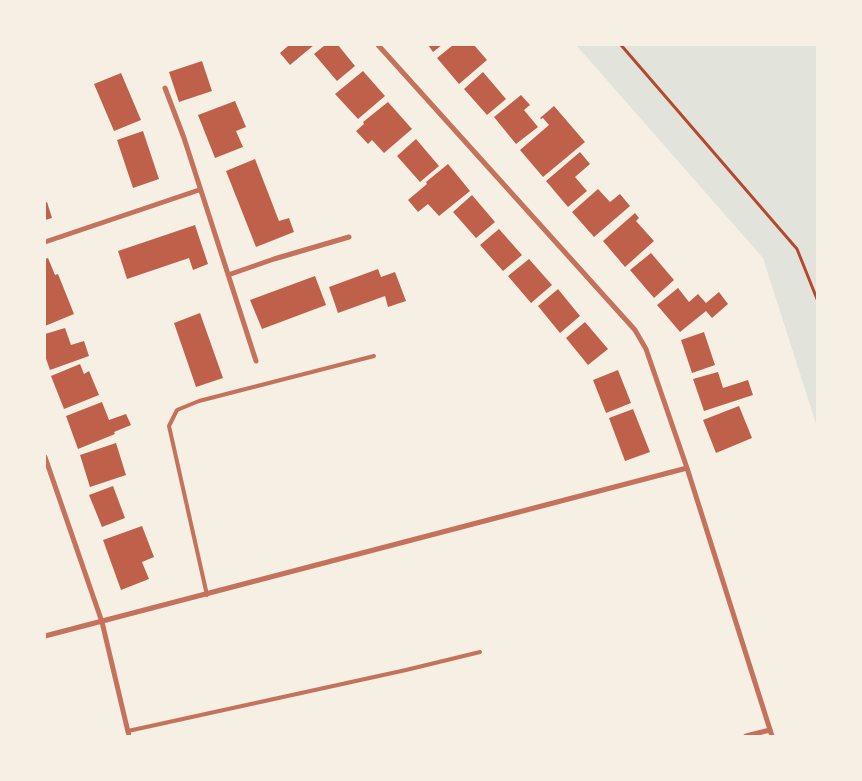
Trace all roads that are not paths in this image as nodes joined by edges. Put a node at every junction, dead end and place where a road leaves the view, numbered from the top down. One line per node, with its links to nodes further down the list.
1 (378, 45): 10 (street)
2 (166, 88): 3 (street)
3 (199, 190): 5 (street); 6 (street)
4 (349, 236): 6 (street)
5 (45, 242)
6 (228, 275): 8 (street)
7 (374, 356): 11 (lane)
8 (256, 361)
9 (45, 457): 12 (street)
10 (687, 468): 11 (street); 15 (street)
11 (207, 595): 12 (street)
12 (102, 622): 13 (street); 16 (street)
13 (45, 636)
14 (480, 652): 16 (lane)
15 (771, 733): 17 (street)
16 (128, 734)
17 (746, 736)

